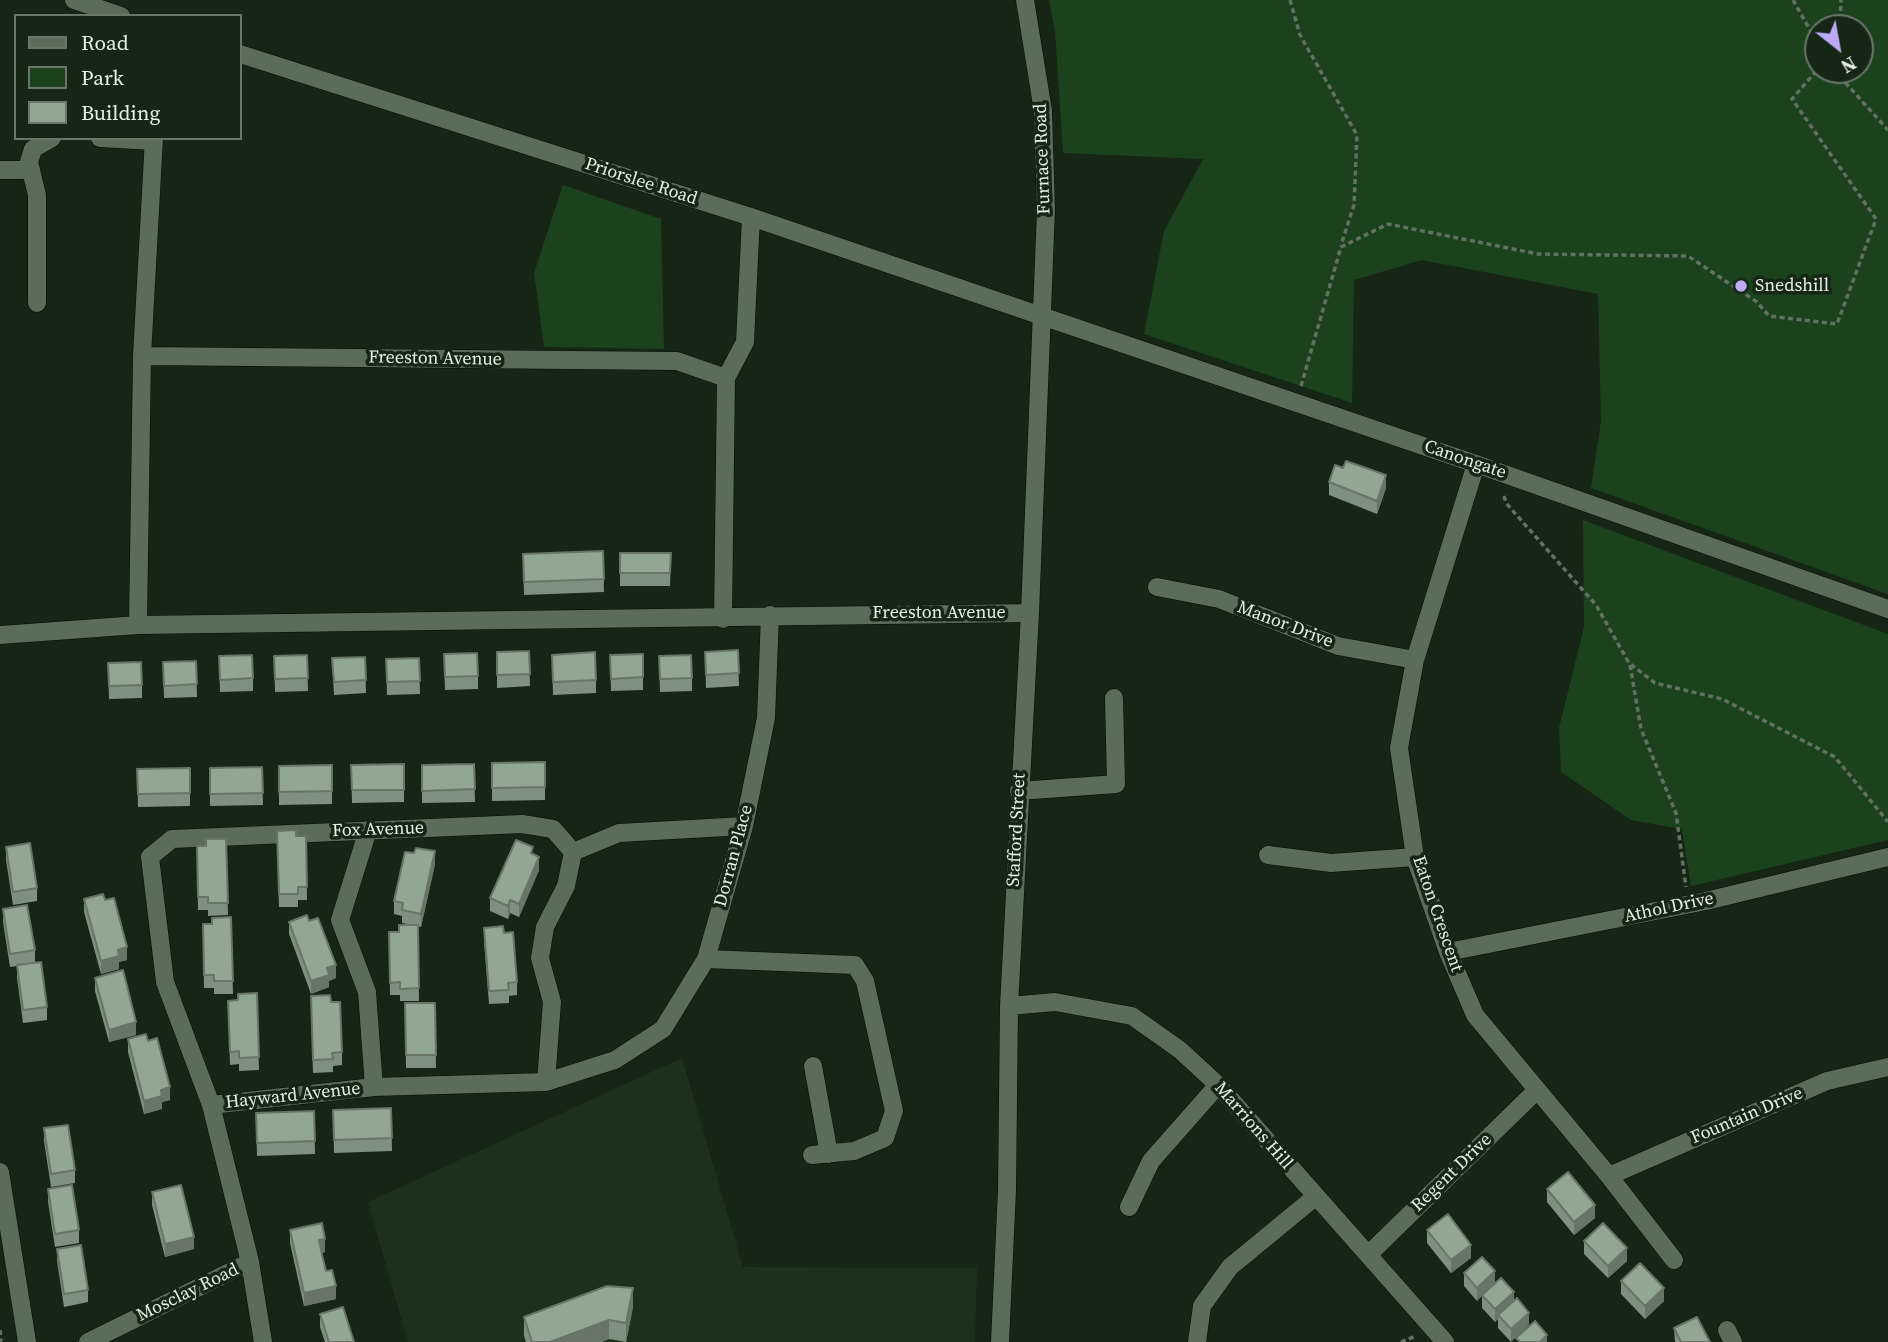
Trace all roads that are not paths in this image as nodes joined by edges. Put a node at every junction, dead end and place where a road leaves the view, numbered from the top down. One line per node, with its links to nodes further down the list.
1 (74, 0): 3 (street)
2 (1026, 0): 11 (street, Furnace Road)
3 (115, 14)
4 (242, 55): 9 (street, Priorslee Road)
5 (49, 140): 8 (street)
6 (154, 140): 12 (street)
7 (0, 170): 8 (street)
8 (31, 170): 10 (street)
9 (751, 217): 11 (street, Priorslee Road); 13 (street)
10 (37, 303)
11 (1040, 318): 14 (street, Canongate); 17 (street, Stafford Street)
12 (142, 356): 13 (street, Freeston Avenue); 20 (street)
13 (726, 378): 19 (street)
14 (1476, 464): 16 (street, Canongate); 22 (street, Eaton Crescent)
15 (1157, 587): 22 (street, Manor Drive)
16 (1888, 609)
17 (1030, 613): 18 (street, Freeston Avenue); 24 (street, Stafford Street)
18 (770, 615): 19 (street, Freeston Avenue); 25 (street, Dorran Place)
19 (723, 619): 20 (street, Freeston Avenue)
20 (138, 625): 21 (street, Freeston Avenue)
21 (0, 635)
22 (1415, 660): 30 (street, Eaton Crescent)
23 (1114, 698): 24 (street)
24 (1019, 791): 34 (street, Stafford Street)
25 (744, 826): 28 (street); 33 (street, Dorran Place)
26 (368, 830): 27 (street, Fox Avenue); 28 (street, Fox Avenue); 40 (street)
27 (172, 839): 42 (street, Hayward Avenue)
28 (573, 852): 38 (street)
29 (1268, 855): 30 (street)
30 (1415, 857): 32 (street, Eaton Crescent)
31 (1888, 857): 32 (street, Athol Drive)
32 (1448, 952): 41 (street, Eaton Crescent)
33 (706, 959): 35 (street, Dorran Place); 36 (street)
34 (1009, 1006): 39 (street, Marrions Hill); 53 (street, Stafford Street)
35 (615, 1060): 38 (street, Hayward Avenue)
36 (813, 1066)
37 (1888, 1067): 44 (street, Fountain Drive)
38 (546, 1082): 40 (street, Hayward Avenue)
39 (1218, 1085): 45 (street, Marrions Hill); 46 (street)
40 (374, 1087): 42 (street, Hayward Avenue)
41 (1536, 1090): 44 (street, Eaton Crescent); 47 (street, Regent Drive)
42 (211, 1105): 49 (street, Mosclay Road)
43 (0, 1172): 50 (street)
44 (1609, 1175): 48 (street, Eaton Crescent)
45 (1315, 1197): 47 (street, Marrions Hill); 54 (street)
46 (1129, 1207)
47 (1368, 1255): 55 (street, Marrions Hill)
48 (1674, 1260)
49 (250, 1262): 51 (street, Mosclay Road); 52 (street, Mosclay Road)
50 (27, 1342)
51 (88, 1342)
52 (263, 1342)
53 (1000, 1342)
54 (1196, 1342)
55 (1445, 1342)

